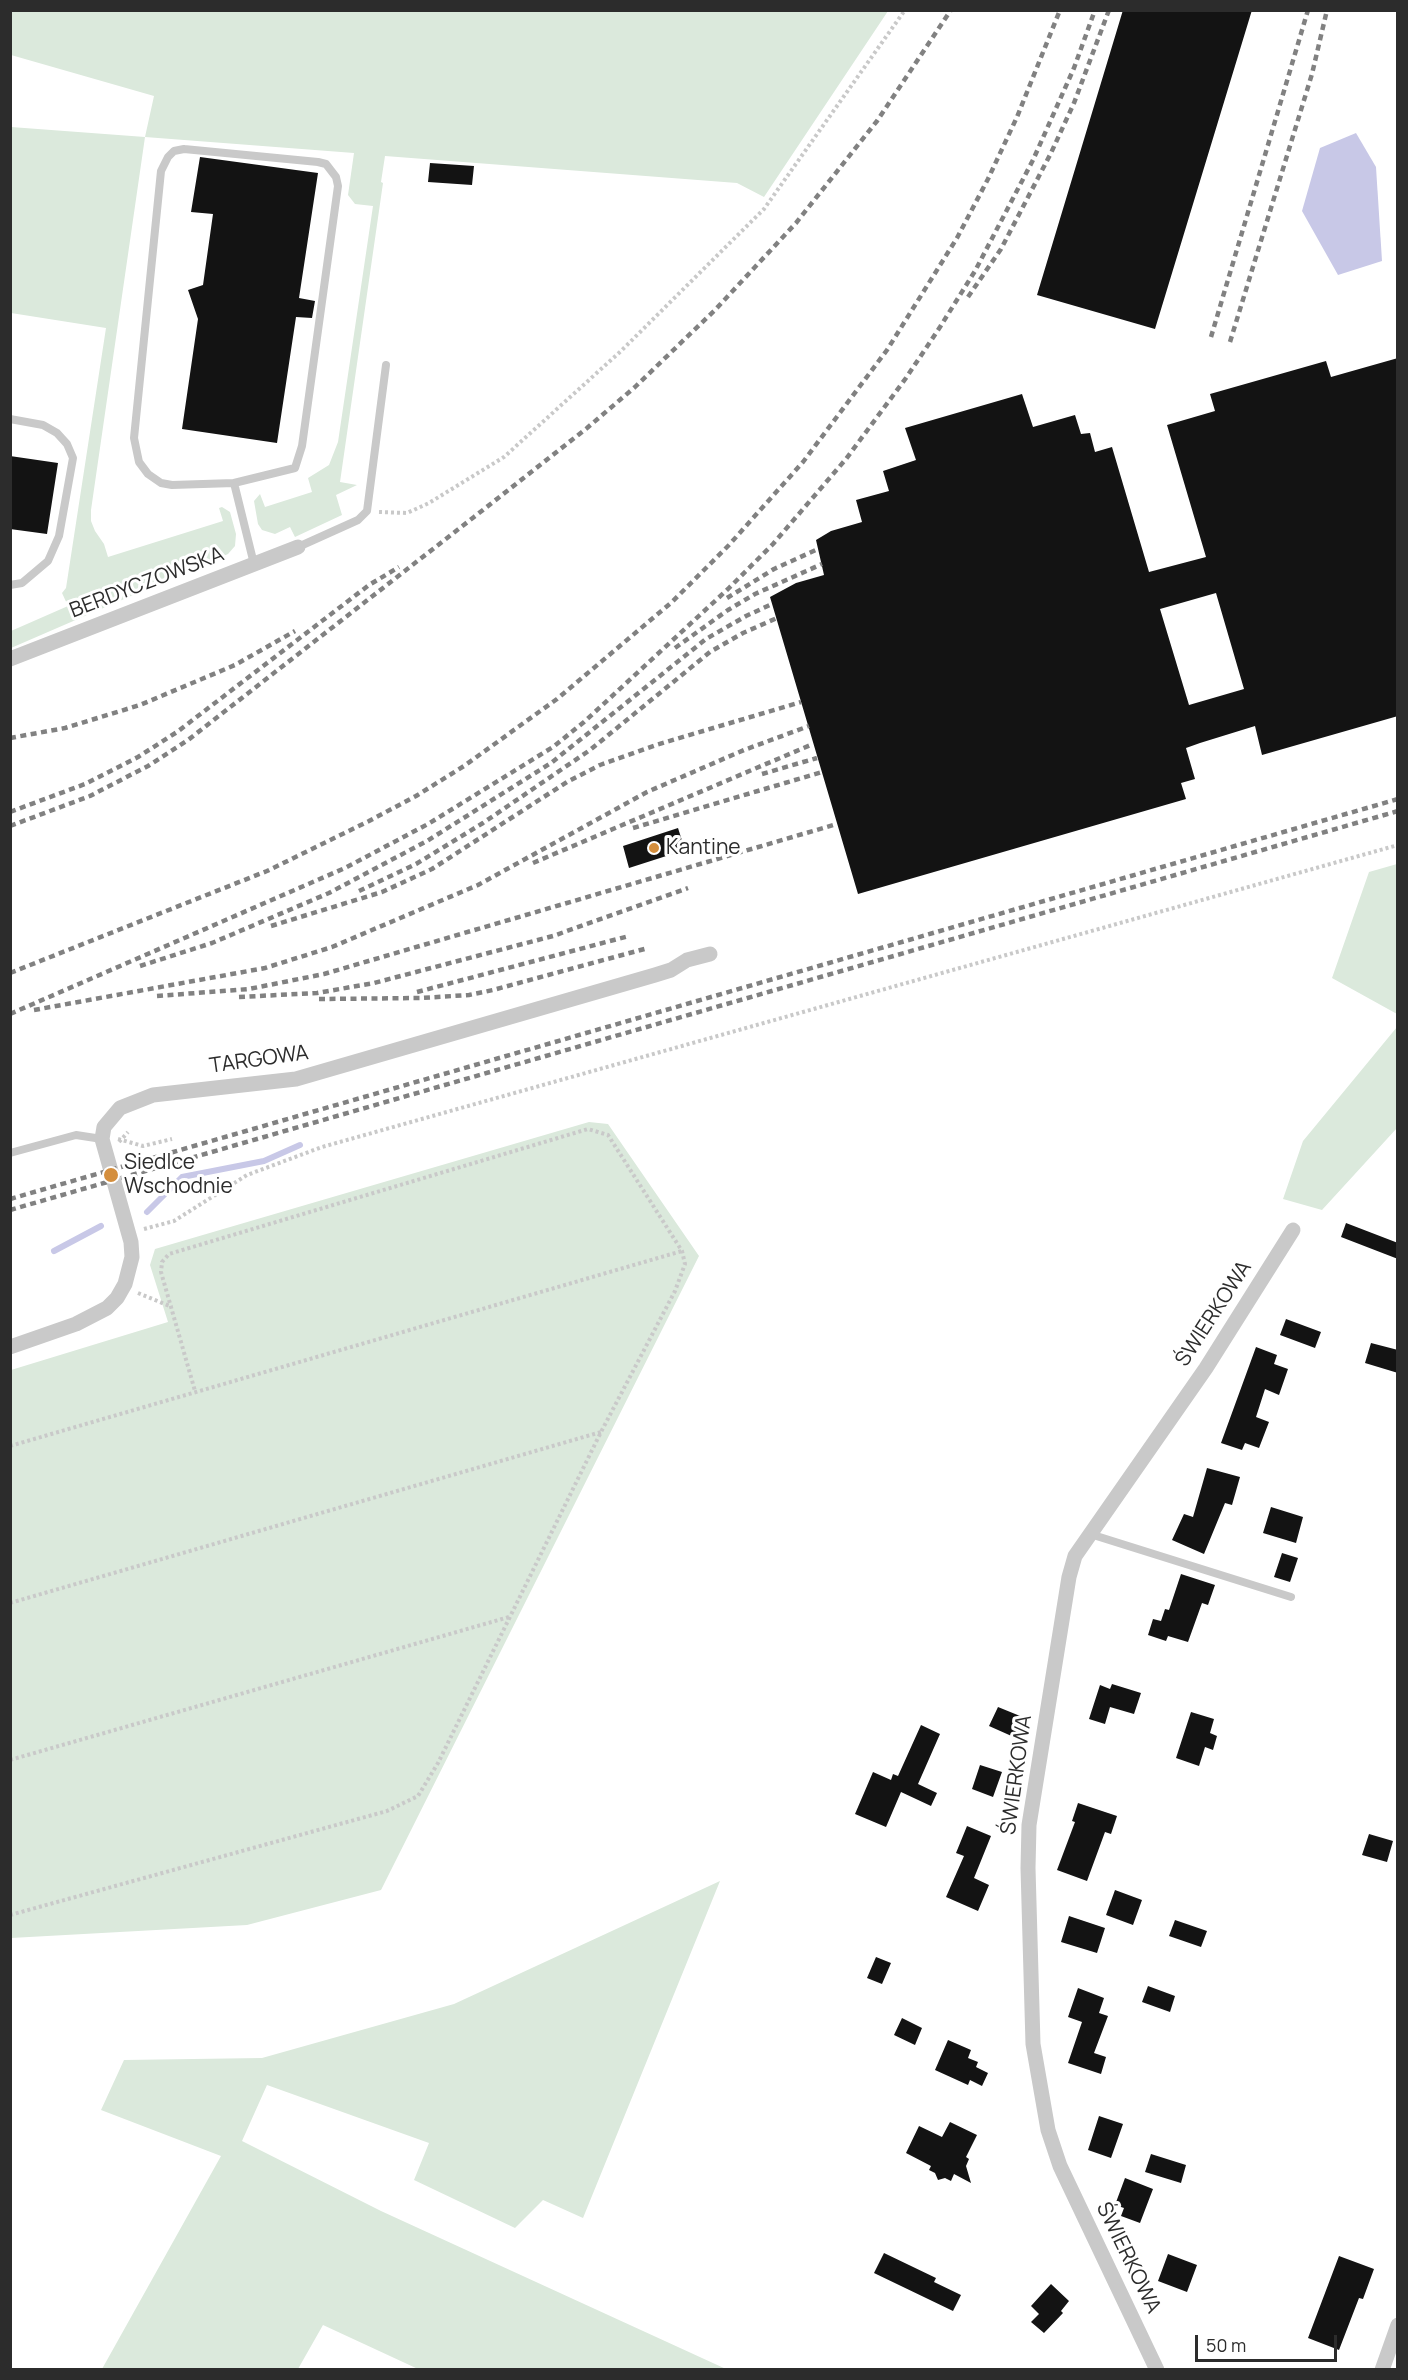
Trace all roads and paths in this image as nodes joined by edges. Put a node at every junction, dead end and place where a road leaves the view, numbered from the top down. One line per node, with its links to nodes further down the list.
1 (905, 10): 5 (path)
2 (386, 365): 5 (lane)
3 (10, 420): 8 (lane)
4 (234, 483): 4 (lane); 7 (lane)
5 (367, 511): 6 (lane)
6 (298, 547): 7 (street, BERDYCZOWSKA)
7 (254, 564): 9 (street, BERDYCZOWSKA)
8 (10, 585)
9 (10, 659)
10 (1398, 844): 16 (path)
11 (710, 954): 12 (street, TARGOWA)
12 (102, 1139): 13 (path); 14 (lane); 16 (street)
13 (172, 1139)
14 (10, 1153)
15 (1293, 1230): 24 (street, ŚWIERKOWA)
16 (129, 1233): 18 (street)
17 (682, 1251): 19 (path); 21 (path); 22 (path)
18 (125, 1284): 19 (path); 20 (street)
19 (172, 1306): 21 (path)
20 (10, 1347)
21 (195, 1391): 23 (path)
22 (601, 1432): 26 (path); 27 (path)
23 (10, 1446)
24 (1089, 1533): 25 (lane); 31 (street, ŚWIERKOWA)
25 (1291, 1597)
26 (10, 1603)
27 (510, 1617): 28 (path); 29 (path)
28 (10, 1760)
29 (10, 1915)
30 (1398, 2325): 32 (street)
31 (1157, 2370)
32 (1382, 2370)

